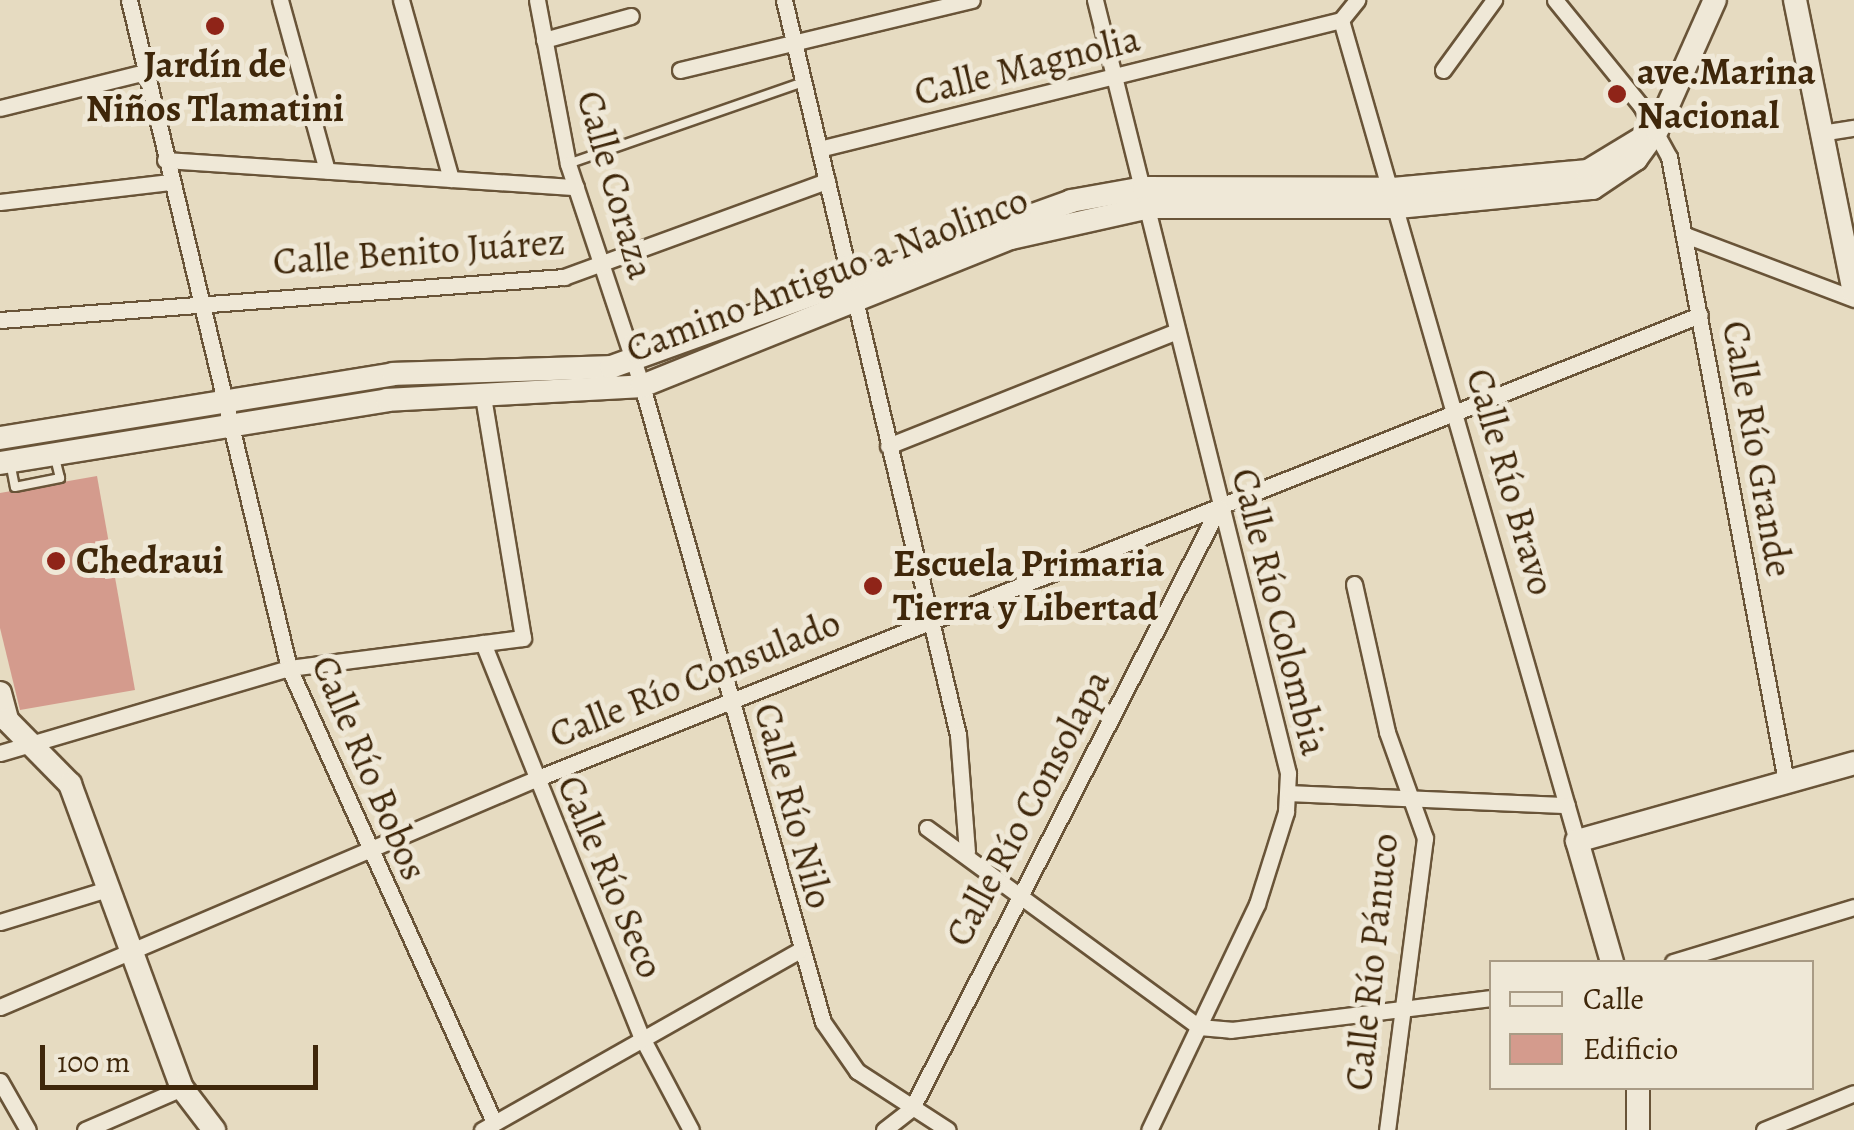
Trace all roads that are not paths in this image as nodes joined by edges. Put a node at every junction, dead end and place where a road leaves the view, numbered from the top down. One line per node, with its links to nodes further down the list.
1 (129, 0): 19 (street, Calle Río Bobos)
2 (280, 0): 29 (street)
3 (401, 0): 30 (street)
4 (537, 0): 15 (street, Calle Coraza)
5 (784, 0): 16 (street)
6 (972, 0): 16 (street)
7 (1095, 0): 20 (street, Calle Río Colombia)
8 (1357, 0): 14 (street)
9 (1494, 0): 18 (street)
10 (1555, 0): 24 (street)
11 (1796, 0): 25 (main road)
12 (1711, 3): 24 (main road, Camino Antiguo a Naolinco)
13 (631, 16): 15 (street)
14 (1341, 20): 20 (street, Calle Magnolia); 35 (street, Calle Río Bravo)
15 (544, 40): 28 (street, Calle Coraza)
16 (794, 42): 17 (street); 21 (street)
17 (680, 70)
18 (1442, 70)
19 (145, 72): 22 (street); 27 (street, Calle Río Bobos)
20 (1114, 80): 26 (street, Calle Magnolia); 34 (street, Calle Río Colombia)
21 (803, 82): 26 (street); 28 (lane)
22 (0, 108)
23 (1854, 128): 25 (street)
24 (1657, 130): 35 (main road, Camino Antiguo a Naolinco); 37 (street, Calle Río Grande)
25 (1821, 133): 40 (main road)
26 (819, 150): 31 (street)
27 (164, 160): 29 (street); 32 (street, Calle Río Bobos)
28 (568, 164): 33 (street, Calle Coraza)
29 (327, 170): 30 (street)
30 (451, 179): 33 (street)
31 (827, 181): 38 (street, Calle Benito Juárez); 39 (street)
32 (170, 182): 36 (street); 41 (street, Calle Río Bobos)
33 (576, 187): 38 (street, Calle Coraza)
34 (1147, 197): 35 (main road, Camino Antiguo a Naolinco); 39 (main road, Camino Antiguo a Naolinco); 42 (main road, Camino Antiguo a Naolinco); 45 (street, Calle Río Colombia)
35 (1396, 198): 50 (street, Calle Río Bravo)
36 (0, 202)
37 (1685, 235): 40 (street); 43 (street, Calle Río Grande)
38 (603, 268): 41 (street, Calle Benito Juárez); 46 (street, Calle Coraza)
39 (850, 276): 42 (street); 46 (main road, Camino Antiguo a Naolinco)
40 (1854, 296)
41 (198, 299): 44 (street, Calle Benito Juárez); 49 (street, Calle Río Bobos)
42 (856, 304): 47 (main road, Camino Antiguo a Naolinco); 54 (street)
43 (1700, 315): 50 (street, Calle Río Consulado); 68 (street, Calle Río Grande)
44 (0, 320)
45 (1177, 331): 54 (street); 57 (street, Calle Río Colombia)
46 (633, 361): 47 (street, Calle Coraza); 49 (main road, Camino Antiguo a Naolinco)
47 (642, 386): 48 (main road, Camino Antiguo a Naolinco); 63 (street, Calle Río Nilo)
48 (483, 397): 51 (main road, Camino Antiguo a Naolinco); 60 (street)
49 (222, 398): 51 (street, Calle Río Bobos); 52 (main road, Camino Antiguo a Naolinco)
50 (1454, 416): 57 (street, Calle Río Consulado); 71 (street, Calle Río Bravo)
51 (228, 424): 55 (main road, Camino Antiguo a Naolinco); 61 (street, Calle Río Bobos)
52 (51, 429): 53 (main road, Camino Antiguo a Naolinco); 55 (lane)
53 (3, 438): 56 (lane)
54 (888, 446): 59 (street)
55 (54, 454): 56 (main road, Camino Antiguo a Naolinco)
56 (5, 462)
57 (1218, 507): 59 (street, Calle Río Consulado); 69 (street, Calle Río Colombia); 77 (street, Calle Río Consolapa)
58 (1354, 584): 70 (street, Calle Río Pánuco)
59 (928, 620): 63 (street, Calle Río Consulado); 74 (street)
60 (483, 643): 61 (street); 67 (street, Calle Río Seco)
61 (289, 668): 64 (street); 75 (street, Calle Río Bobos)
62 (0, 692): 64 (main road)
63 (732, 700): 67 (street, Calle Río Consulado); 80 (street, Calle Río Nilo)
64 (31, 743): 65 (street); 76 (main road)
65 (0, 752)
66 (1854, 763): 68 (main road)
67 (533, 780): 75 (street, Calle Río Consulado); 88 (street, Calle Río Seco)
68 (1786, 782): 73 (main road)
69 (1289, 793): 70 (street); 87 (street, Calle Río Colombia)
70 (1413, 802): 71 (street); 86 (street, Calle Río Pánuco)
71 (1567, 805): 73 (street, Calle Río Bravo)
72 (927, 828): 74 (street)
73 (1577, 841): 82 (main road, Calle Río Bravo)
74 (968, 852): 77 (street)
75 (366, 854): 81 (street, Calle Río Consulado); 94 (street, Calle Río Bobos)
76 (107, 889): 79 (street); 81 (main road)
77 (1024, 894): 87 (street); 93 (street, Calle Río Consolapa)
78 (1854, 908): 83 (street)
79 (0, 922)
80 (798, 951): 88 (street); 93 (street, Calle Río Nilo)
81 (131, 956): 85 (street, Calle Río Consulado); 90 (main road)
82 (1611, 960)
83 (1680, 960)
84 (1489, 998): 86 (street)
85 (0, 1007)
86 (1398, 1012): 87 (street); 102 (street, Calle Río Pánuco)
87 (1199, 1026): 101 (street, Calle Río Colombia)
88 (641, 1036): 94 (street); 98 (street, Calle Río Seco)
89 (0, 1081): 95 (street)
90 (182, 1088): 96 (street); 97 (main road)
91 (1638, 1090): 103 (main road)
92 (1854, 1094): 104 (street)
93 (912, 1108): 99 (street, Calle Río Consolapa); 100 (street, Calle Río Nilo)
94 (488, 1126)
95 (28, 1130)
96 (85, 1130)
97 (214, 1130)
98 (690, 1130)
99 (884, 1130)
100 (948, 1130)
101 (1150, 1130)
102 (1387, 1130)
103 (1638, 1130)
104 (1764, 1130)

